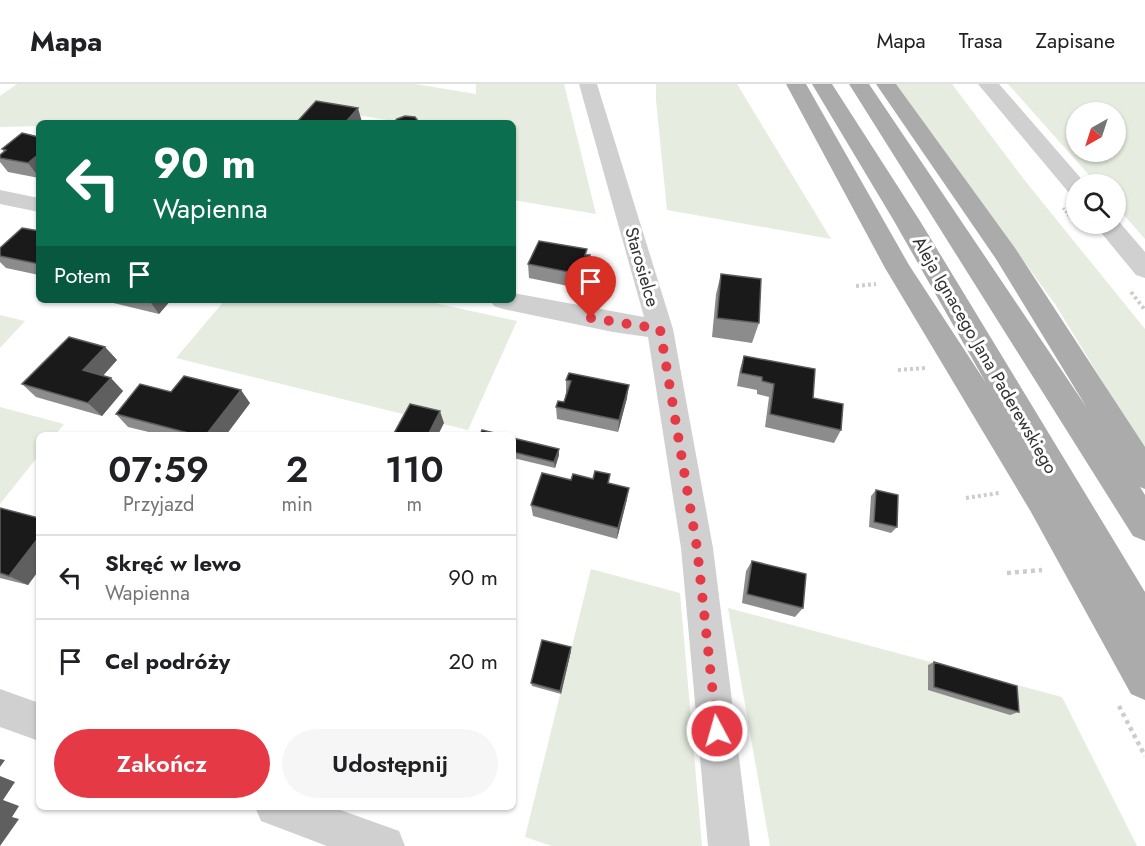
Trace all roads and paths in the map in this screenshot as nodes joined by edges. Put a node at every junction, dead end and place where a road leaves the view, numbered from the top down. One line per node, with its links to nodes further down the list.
1 (588, 84): 15 (street, Starosielce)
2 (796, 84): 25 (main road)
3 (822, 84): 24 (main road, Aleja Ignacego Jana Paderewskiego)
4 (859, 84): 21 (main road, Aleja Ignacego Jana Paderewskiego)
5 (886, 84): 18 (main road)
6 (988, 84): 7 (street)
7 (1066, 175)
8 (0, 196): 9 (street)
9 (36, 204)
10 (1115, 234): 11 (street)
11 (1145, 269)
12 (883, 284): 13 (path)
13 (856, 286)
14 (516, 303): 15 (street)
15 (660, 329): 30 (street, Starosielce)
16 (929, 367): 17 (path)
17 (898, 370)
18 (1145, 475)
19 (999, 493): 20 (path)
20 (966, 498)
21 (1145, 525)
22 (1042, 570): 23 (path)
23 (1007, 573)
24 (1145, 628)
25 (1145, 680)
26 (0, 708): 27 (street)
27 (36, 721)
28 (283, 810): 29 (street)
29 (384, 846)
30 (729, 846)

